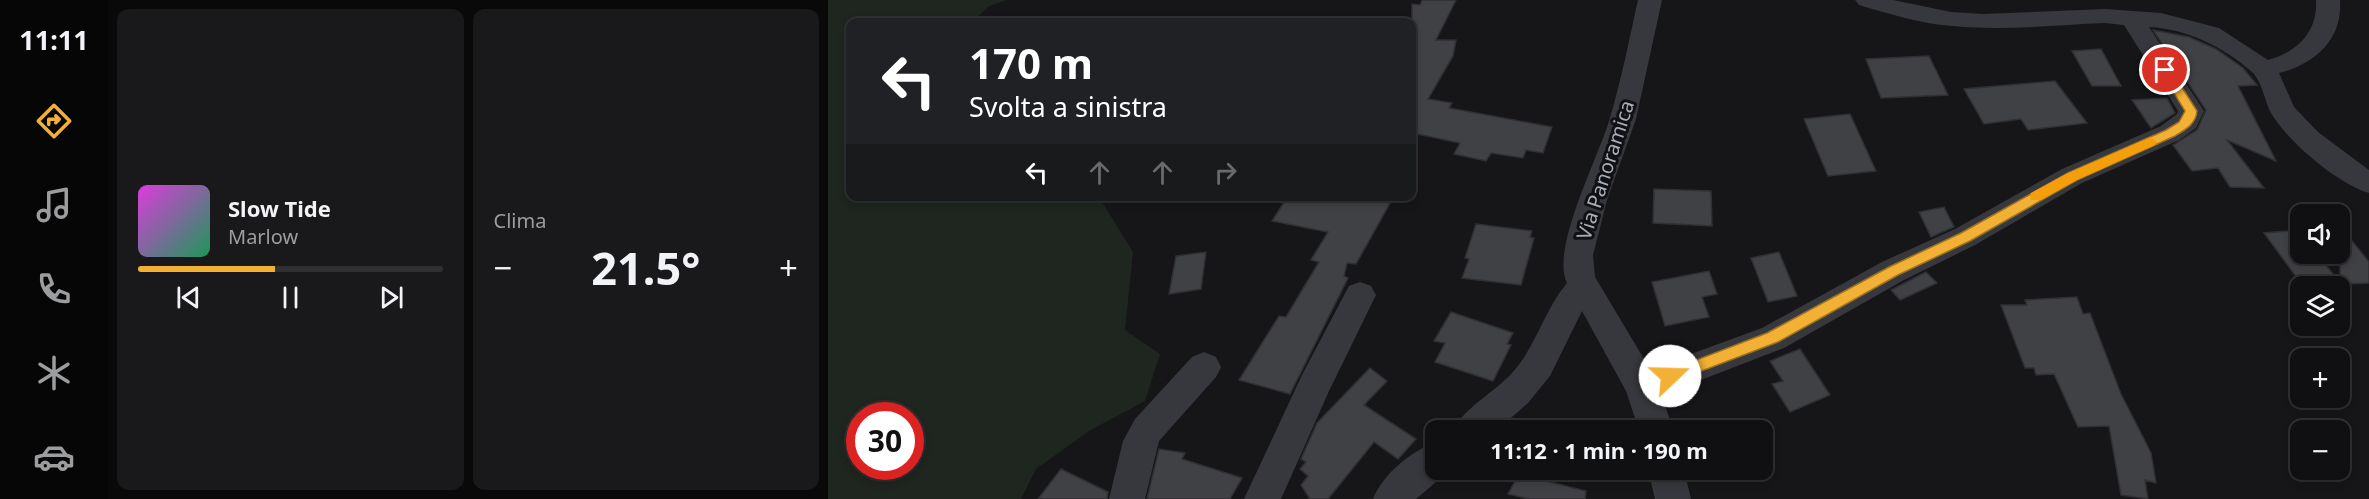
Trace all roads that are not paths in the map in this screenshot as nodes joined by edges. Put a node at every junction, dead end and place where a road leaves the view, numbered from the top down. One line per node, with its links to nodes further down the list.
1 (1650, 0): 7 (street, Via Panoramica)
2 (1867, 0): 4 (street)
3 (2328, 0): 5 (street)
4 (2132, 18): 5 (street); 10 (street)
5 (2264, 69): 6 (street)
6 (2369, 183)
7 (1584, 286): 10 (street, Via Panoramica); 11 (street)
8 (1360, 295): 16 (street)
9 (1204, 368): 15 (street)
10 (1642, 387): 12 (street, Via Panoramica)
11 (1484, 420)
12 (1653, 420)
13 (1425, 468): 17 (street)
14 (1668, 480): 18 (street)
15 (1127, 499)
16 (1262, 499)
17 (1391, 499)
18 (1673, 499)

